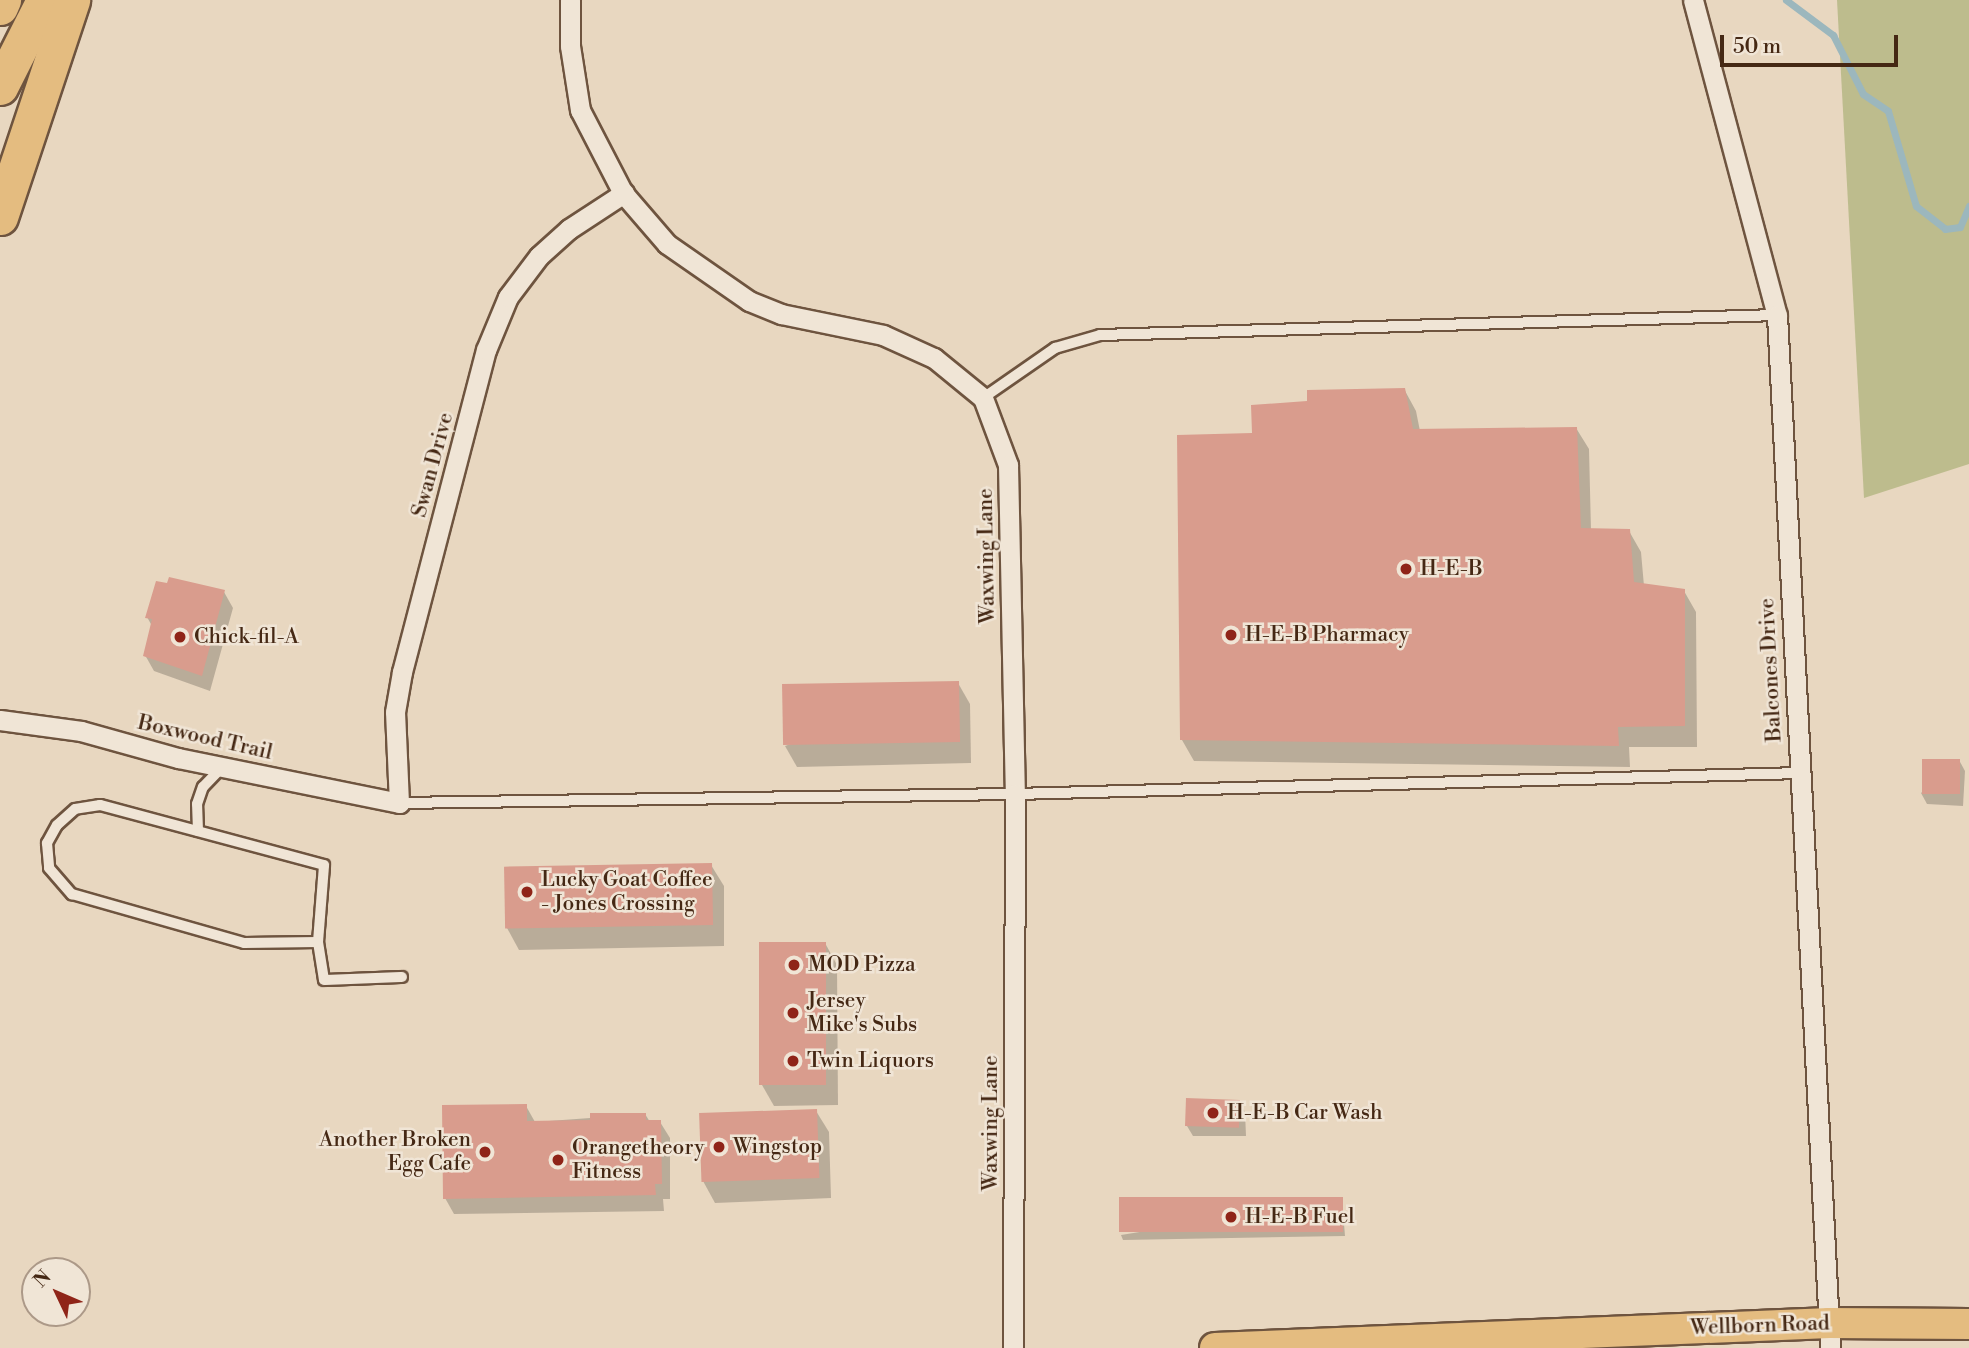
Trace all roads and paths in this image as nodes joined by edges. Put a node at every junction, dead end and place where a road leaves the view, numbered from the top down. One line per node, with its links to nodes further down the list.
1 (3, 0): 6 (highway)
2 (44, 0): 7 (highway)
3 (72, 0): 9 (highway)
4 (570, 0): 8 (street)
5 (1693, 0): 10 (street, Balcones Drive)
6 (0, 7)
7 (0, 88)
8 (624, 193): 11 (street); 16 (street, Swan Drive)
9 (0, 217)
10 (1776, 315): 11 (lane); 14 (street, Balcones Drive)
11 (983, 398): 15 (street, Waxwing Lane)
12 (0, 720): 13 (street, Boxwood Trail)
13 (223, 766): 16 (street, Boxwood Trail); 17 (lane)
14 (1799, 773): 15 (lane); 21 (street, Balcones Drive)
15 (1015, 794): 16 (lane); 22 (street, Waxwing Lane)
16 (399, 803)
17 (198, 831): 18 (lane); 18 (lane)
18 (318, 942): 19 (lane)
19 (402, 976)
20 (1969, 1324): 21 (main road, Wellborn Road)
21 (1830, 1336): 23 (main road, Wellborn Road)
22 (1013, 1348)
23 (1215, 1348)

